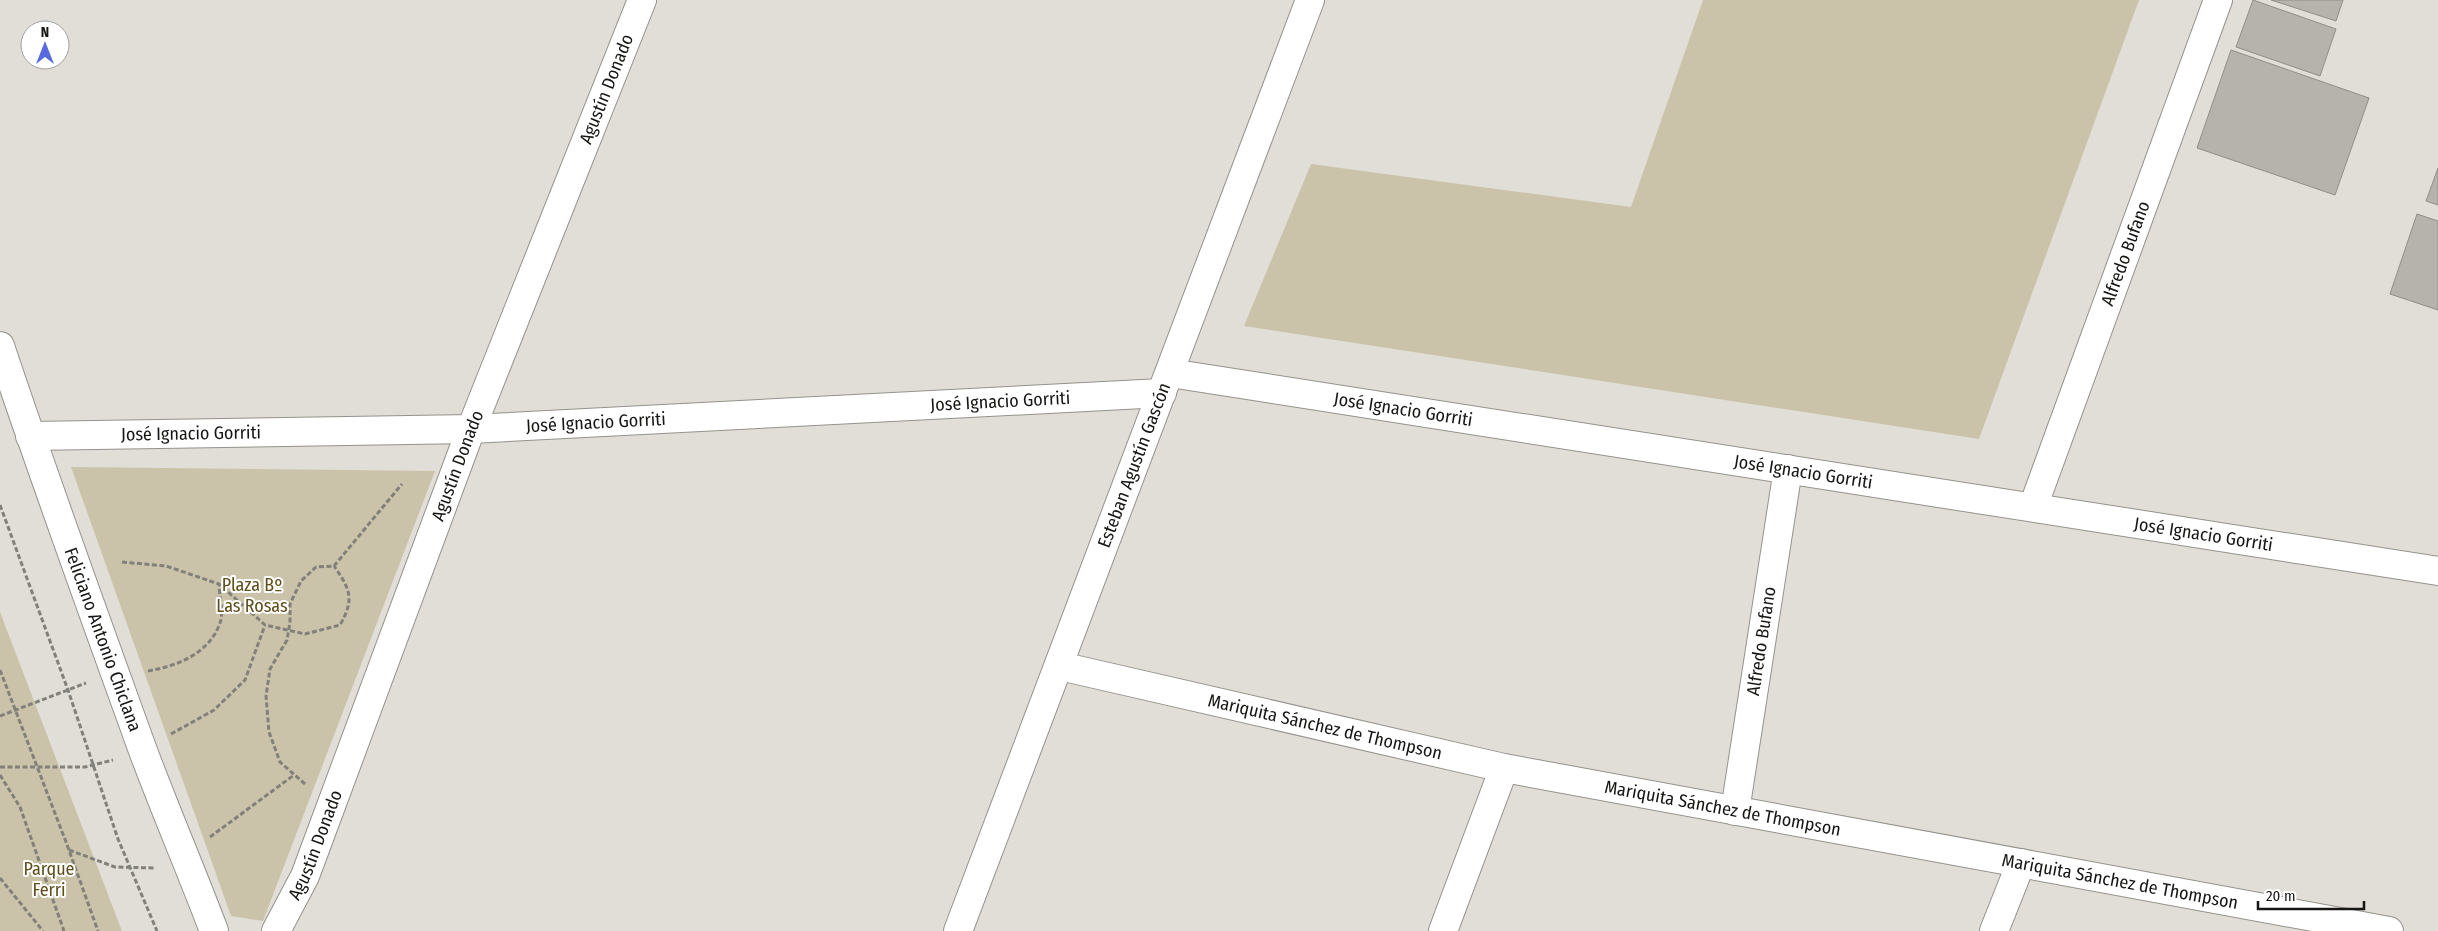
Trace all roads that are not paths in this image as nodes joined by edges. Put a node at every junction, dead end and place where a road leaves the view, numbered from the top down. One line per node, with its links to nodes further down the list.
1 (642, 0): 6 (street, Agustín Donado)
2 (1310, 0): 5 (street, Esteban Agustín Gascón)
3 (2218, 0): 9 (street, Alfredo Bufano)
4 (0, 346): 7 (street, Feliciano Antonio Chiclana)
5 (1166, 383): 6 (street, José Ignacio Gorriti); 8 (street, José Ignacio Gorriti); 11 (street, Esteban Agustín Gascón)
6 (471, 429): 7 (street, José Ignacio Gorriti); 16 (street, Agustín Donado)
7 (30, 436): 15 (street, Feliciano Antonio Chiclana)
8 (1788, 469): 9 (street, José Ignacio Gorriti); 13 (street, Alfredo Bufano)
9 (2033, 507): 10 (street, José Ignacio Gorriti)
10 (2438, 571)
11 (1060, 666): 12 (street, Mariquita Sánchez de Thompson); 17 (street, Esteban Agustín Gascón)
12 (1504, 768): 13 (street, Mariquita Sánchez de Thompson); 18 (street)
13 (1735, 811): 14 (street, Mariquita Sánchez de Thompson)
14 (2021, 863): 19 (street); 20 (street, Mariquita Sánchez de Thompson)
15 (214, 931)
16 (276, 931)
17 (958, 931)
18 (1443, 931)
19 (1994, 931)
20 (2389, 931)

